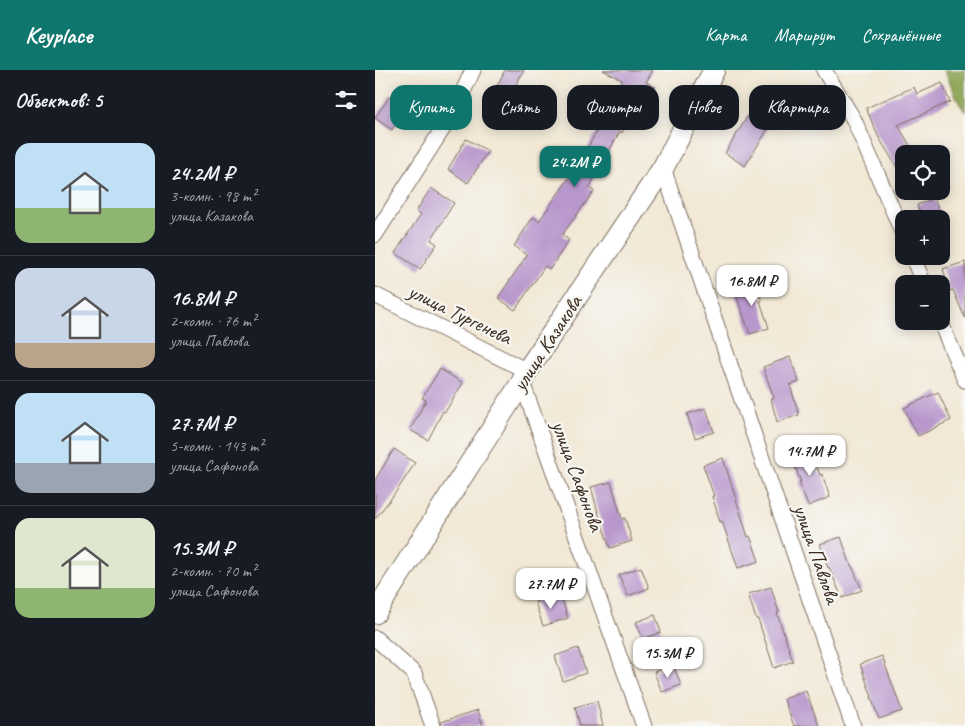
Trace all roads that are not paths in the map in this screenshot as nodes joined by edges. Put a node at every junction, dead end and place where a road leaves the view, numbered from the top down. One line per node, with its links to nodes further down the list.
1 (473, 70): 6 (street)
2 (714, 70): 4 (main road, улица Казакова)
3 (824, 70): 5 (street)
4 (663, 168): 9 (main road, улица Казакова); 15 (street, улица Павлова)
5 (895, 215)
6 (375, 235)
7 (375, 295): 9 (street, улица Тургенева)
8 (944, 330): 10 (street)
9 (524, 376): 11 (main road, улица Казакова); 14 (street, улица Сафонова)
10 (965, 380)
11 (375, 612)
12 (375, 638): 13 (street)
13 (433, 726)
14 (644, 726)
15 (853, 726)

